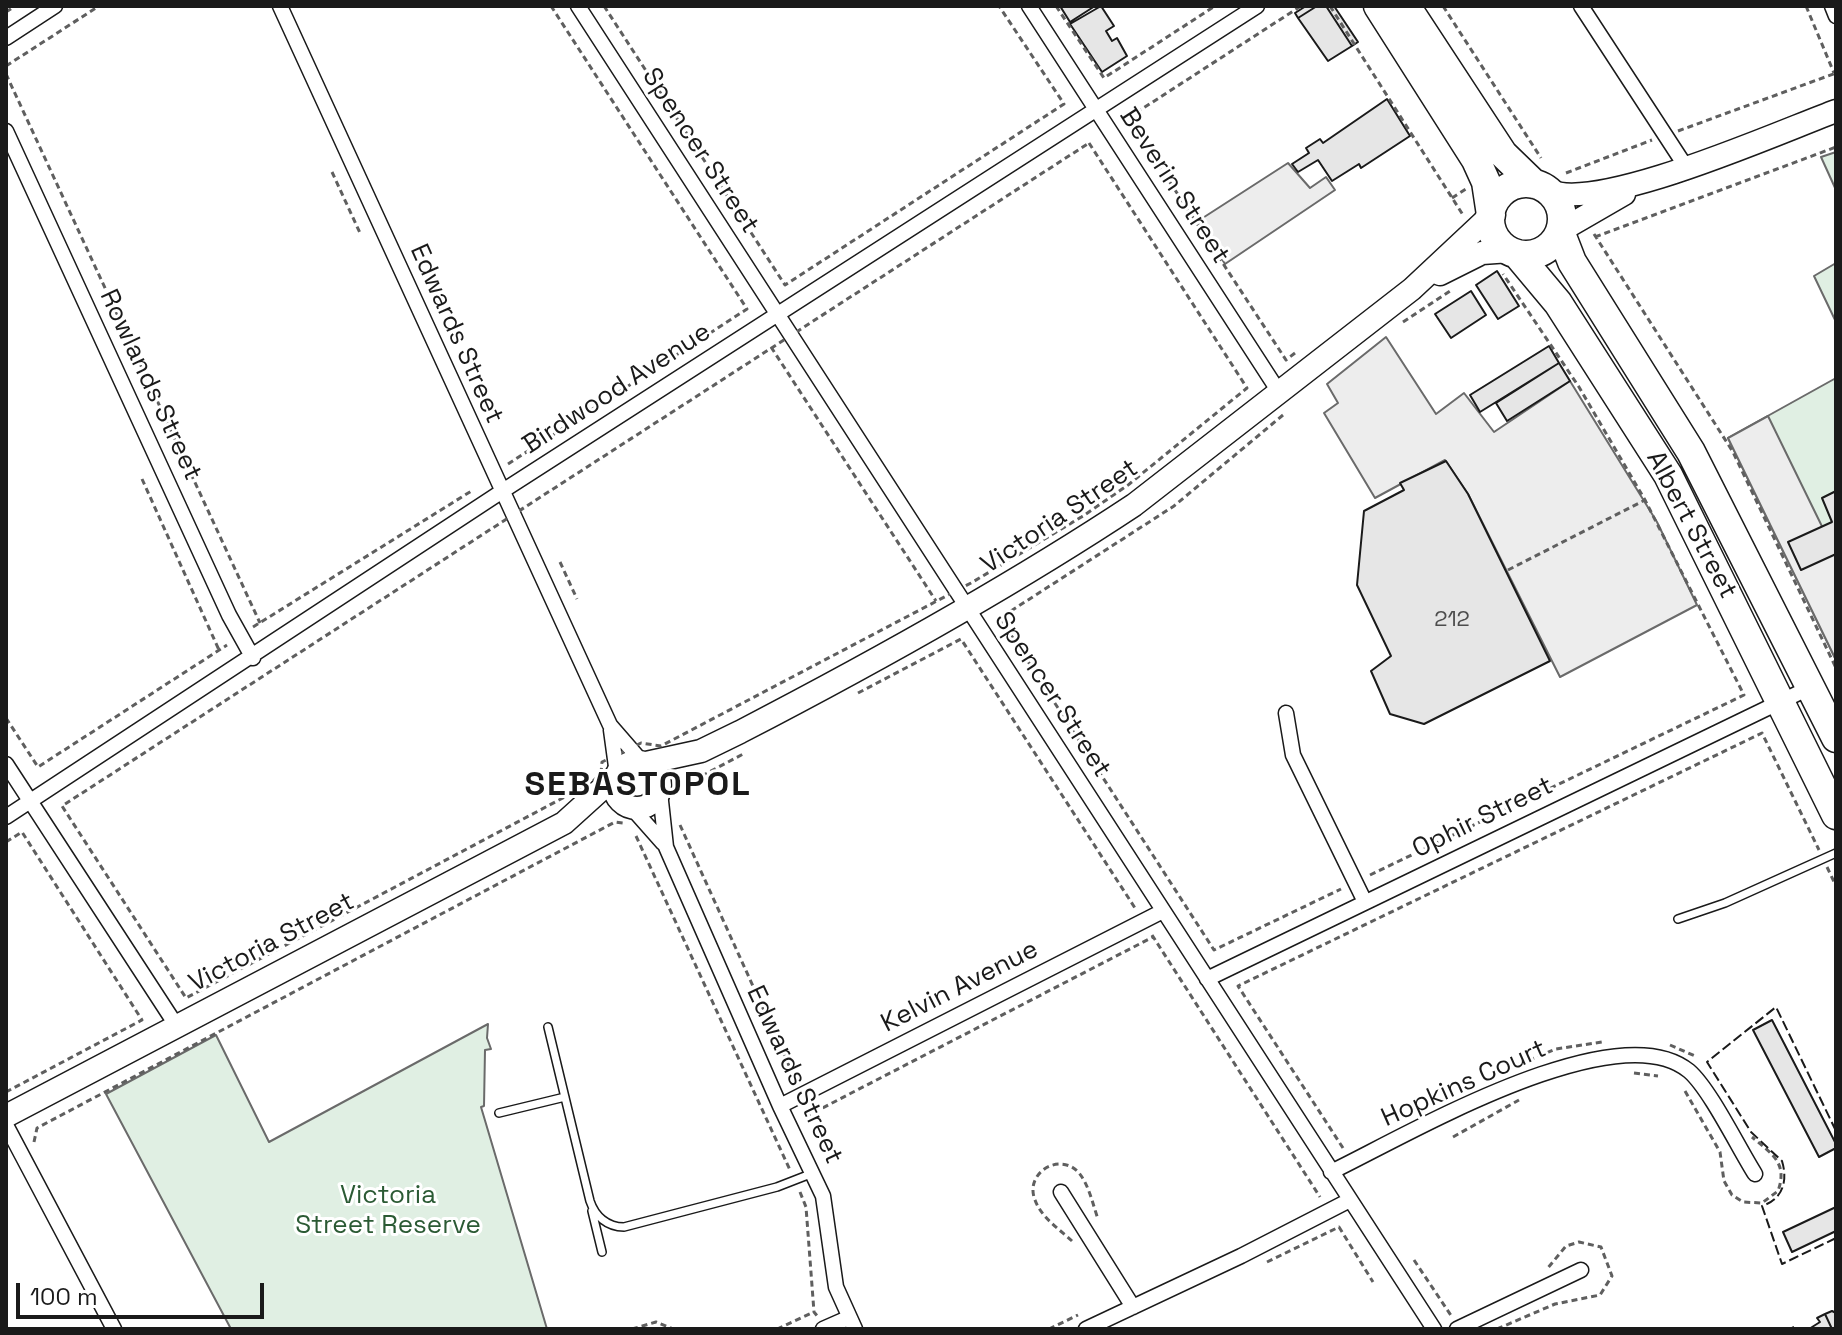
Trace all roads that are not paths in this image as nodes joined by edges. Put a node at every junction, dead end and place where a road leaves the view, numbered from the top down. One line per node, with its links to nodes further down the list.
1 (55, 6): 11 (street)
2 (280, 6): 24 (street, Edwards Street)
3 (578, 6): 22 (street, Spencer Street)
4 (1029, 6): 12 (street, Beverin Street)
5 (1257, 6): 12 (street, Birdwood Avenue)
6 (1378, 6): 18 (highway)
7 (1406, 6): 17 (highway)
8 (1581, 6): 15 (street)
9 (1832, 6): 10 (street)
10 (1836, 16)
11 (6, 38)
12 (1097, 111): 22 (street, Birdwood Avenue); 23 (street, Beverin Street)
13 (1836, 111): 15 (street)
14 (6, 131): 26 (street, Rowlands Street)
15 (1686, 167): 16 (street)
16 (1661, 175): 17 (street); 19 (street)
17 (1551, 184): 18 (highway); 19 (highway)
18 (1482, 224): 20 (highway); 21 (street, Victoria Street)
19 (1560, 231): 20 (highway); 27 (highway, Albert Street)
20 (1504, 252): 21 (street, Victoria Street); 28 (highway, Albert Street)
21 (1412, 289): 23 (street, Victoria Street)
22 (778, 315): 24 (street, Birdwood Avenue); 25 (street, Spencer Street)
23 (1279, 392): 25 (street, Victoria Street)
24 (501, 492): 26 (street, Birdwood Avenue); 32 (street, Edwards Street)
25 (969, 610): 31 (street, Victoria Street); 43 (street, Spencer Street)
26 (253, 658): 35 (street, Birdwood Avenue)
27 (1811, 687): 28 (street, Ophir Street); 30 (highway, Albert Street)
28 (1781, 701): 36 (highway, Albert Street); 42 (street, Ophir Street)
29 (1286, 713): 42 (street)
30 (1836, 738)
31 (710, 747): 32 (street, Victoria Street); 34 (street, Victoria Street)
32 (628, 763): 34 (street); 38 (street); 39 (street, Victoria Street)
33 (6, 764): 35 (street)
34 (668, 792): 38 (street, Victoria Street); 40 (street, Edwards Street)
35 (30, 801): 37 (street, Birdwood Avenue); 46 (street)
36 (1836, 815)
37 (6, 817)
38 (630, 817): 39 (street, Victoria Street); 40 (street, Edwards Street)
39 (564, 823): 46 (street, Victoria Street)
40 (666, 847): 49 (street, Edwards Street)
41 (1836, 853): 44 (lane)
42 (1365, 902): 45 (street, Ophir Street)
43 (1163, 911): 45 (street, Spencer Street); 49 (street, Kelvin Avenue)
44 (1678, 919)
45 (1207, 979): 53 (street, Spencer Street)
46 (176, 1025): 51 (street, Victoria Street)
47 (548, 1027): 48 (lane)
48 (565, 1097): 50 (lane); 58 (lane)
49 (780, 1106): 54 (street, Edwards Street)
50 (499, 1113)
51 (6, 1116)
52 (6, 1125): 65 (street)
53 (1331, 1172): 55 (street, Hopkins Court); 57 (street, Spencer Street)
54 (813, 1173): 58 (lane); 62 (street, Edwards Street)
55 (1755, 1174)
56 (1061, 1192): 61 (street)
57 (1350, 1200): 61 (street); 67 (street, Spencer Street)
58 (590, 1201): 59 (lane)
59 (602, 1252)
60 (1581, 1270): 64 (street)
61 (1133, 1307): 66 (street)
62 (852, 1323): 63 (street)
63 (825, 1328)
64 (1458, 1328)
65 (114, 1329)
66 (1086, 1329)
67 (1434, 1329)

